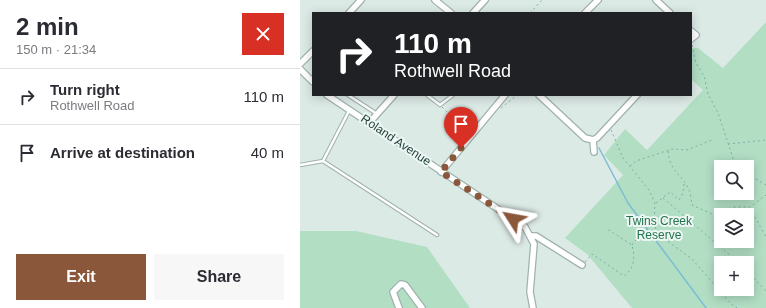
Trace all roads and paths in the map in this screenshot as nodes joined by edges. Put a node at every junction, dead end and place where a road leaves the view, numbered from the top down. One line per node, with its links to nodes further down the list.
1 (361, 0): 7 (street)
2 (435, 0): 8 (street)
3 (485, 0): 9 (street)
4 (542, 0): 10 (path)
5 (598, 0): 11 (street)
6 (656, 0): 12 (street)
7 (350, 12)
8 (450, 12)
9 (474, 12)
10 (531, 12)
11 (587, 12)
12 (669, 12)
13 (692, 32): 14 (street)
14 (692, 38)
15 (692, 44): 39 (path)
16 (312, 51): 17 (street)
17 (300, 64)
18 (300, 70): 19 (street)
19 (312, 81)
20 (329, 96): 31 (street, Roland Avenue)
21 (350, 96): 32 (lane)
22 (393, 96): 32 (street)
23 (428, 96): 29 (lane)
24 (452, 96): 29 (lane)
25 (505, 96): 35 (street)
26 (516, 96): 30 (path)
27 (540, 96): 36 (street)
28 (636, 96): 34 (street)
29 (440, 105): 35 (path)
30 (502, 108)
31 (350, 109): 33 (street, Roland Avenue); 43 (lane)
32 (377, 114): 33 (street)
33 (370, 122): 46 (street, Roland Avenue)
34 (610, 125): 36 (street); 45 (path)
35 (471, 136): 46 (street)
36 (593, 140): 41 (street)
37 (712, 140): 40 (path)
38 (766, 140): 39 (path)
39 (727, 143): 42 (path)
40 (668, 151): 45 (path); 48 (path)
41 (594, 152)
42 (733, 160)
43 (323, 161): 44 (lane); 56 (lane)
44 (300, 165)
45 (630, 166): 52 (path)
46 (441, 172): 57 (street, Roland Avenue)
47 (754, 178): 49 (path)
48 (684, 183): 51 (path); 53 (path)
49 (766, 185)
50 (766, 195): 53 (path)
51 (663, 198): 52 (path); 60 (path)
52 (655, 203): 54 (path)
53 (750, 207): 58 (path)
54 (654, 222): 59 (path); 67 (path)
55 (607, 229): 59 (path)
56 (436, 235)
57 (531, 236): 61 (street, Roland Avenue); 66 (street)
58 (766, 237)
59 (632, 246): 61 (path)
60 (731, 256)
61 (582, 265)
62 (754, 278): 63 (path)
63 (766, 291)
64 (400, 308): 65 (street)
65 (422, 308)
66 (533, 308)
67 (737, 308)

